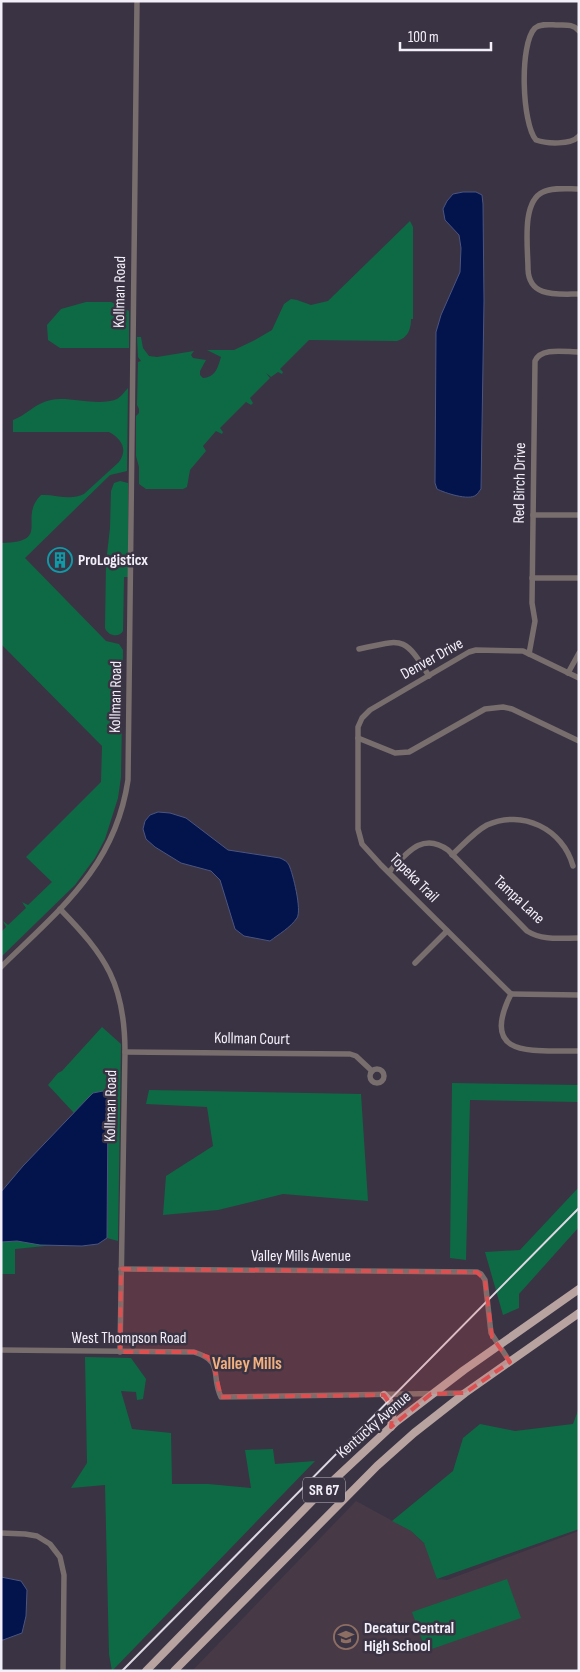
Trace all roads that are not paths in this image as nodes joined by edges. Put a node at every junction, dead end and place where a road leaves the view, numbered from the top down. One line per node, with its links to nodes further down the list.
1 (137, 1): 23 (street, Kollman Road)
2 (579, 32): 3 (street)
3 (579, 136)
4 (579, 189): 5 (street)
5 (579, 294)
6 (579, 352): 7 (street, Red Birch Drive)
7 (533, 515): 8 (street); 9 (street, Red Birch Drive)
8 (579, 515)
9 (532, 578): 10 (street); 13 (street, Red Birch Drive)
10 (579, 578)
11 (359, 649): 15 (street)
12 (579, 653): 14 (street)
13 (529, 654): 14 (street, Denver Drive); 15 (street, Denver Drive)
14 (568, 673): 16 (street, Denver Drive)
15 (428, 676): 17 (street, Denver Drive)
16 (579, 678)
17 (362, 718): 18 (street, Topeka Trail)
18 (358, 738): 19 (street); 22 (street, Topeka Trail)
19 (579, 741)
20 (452, 855): 21 (street); 22 (street, Tampa Lane); 25 (street, Tampa Lane)
21 (573, 866)
22 (388, 872): 24 (street, Topeka Trail)
23 (60, 909): 27 (street); 31 (street, Kollman Road)
24 (447, 931): 26 (street); 28 (street, Topeka Trail)
25 (579, 938)
26 (415, 963)
27 (1, 967)
28 (511, 994): 29 (street); 30 (street)
29 (579, 995)
30 (579, 1051)
31 (126, 1052): 32 (street, Kollman Court); 33 (street, Kollman Road)
32 (372, 1071)
33 (121, 1269): 36 (street, Valley Mills Avenue); 38 (street, Kollman Road)
34 (579, 1289): 36 (main road, Kentucky Avenue / SR 67)
35 (579, 1313): 39 (main road, Kentucky Avenue / SR 67)
36 (498, 1346): 39 (street); 41 (main road, Kentucky Avenue / SR 67)
37 (1, 1350): 38 (street, West Thompson Road)
38 (120, 1352): 42 (street, West Thompson Road)
39 (510, 1362): 40 (main road, Kentucky Avenue / SR 67)
40 (465, 1393): 41 (street, West Thompson Road); 47 (main road, Kentucky Avenue / SR 67)
41 (431, 1394): 42 (street, West Thompson Road); 43 (main road, Kentucky Avenue / SR 67)
42 (384, 1395): 43 (main road)
43 (391, 1427): 46 (main road, Kentucky Avenue / SR 67)
44 (1, 1533): 45 (street)
45 (63, 1671)
46 (146, 1671)
47 (174, 1671)

